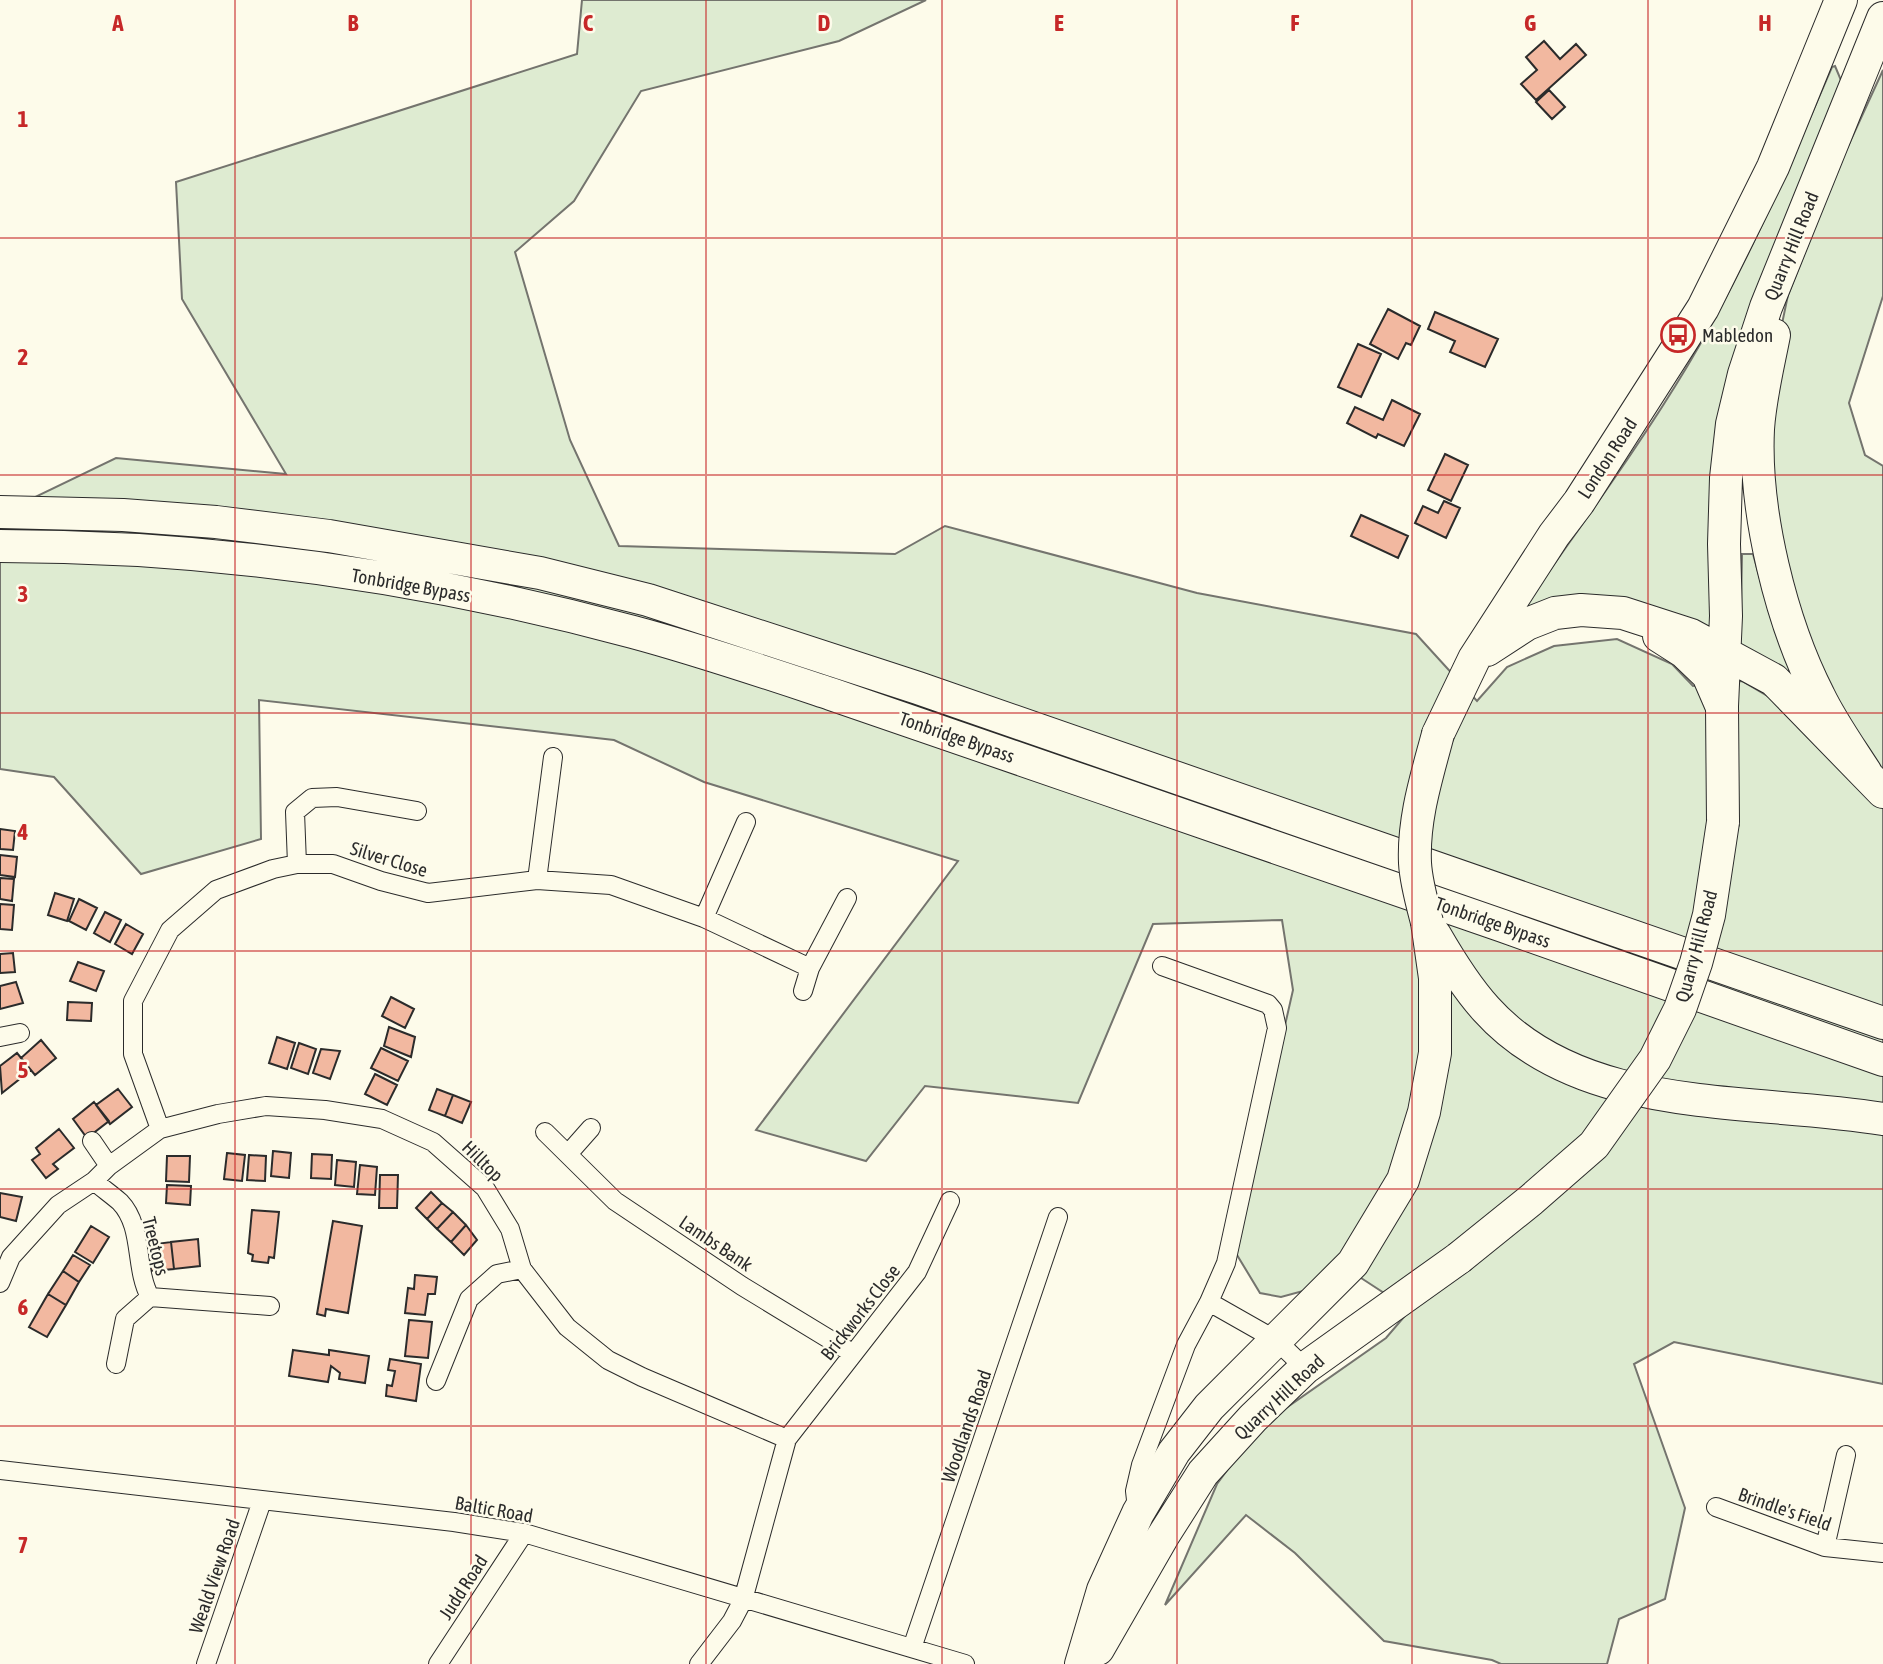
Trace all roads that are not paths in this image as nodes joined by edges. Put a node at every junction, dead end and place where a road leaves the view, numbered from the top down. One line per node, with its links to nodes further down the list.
1 (1840, 0): 8 (highway, London Road)
2 (1883, 18): 3 (highway, Quarry Hill Road)
3 (1788, 258): 7 (highway, Quarry Hill Road); 11 (highway)
4 (0, 512): 22 (highway, Tonbridge Bypass)
5 (0, 545): 25 (highway, Tonbridge Bypass)
6 (1623, 613): 7 (highway); 8 (highway); 9 (highway)
7 (1724, 652): 9 (highway, Quarry Hill Road); 11 (highway)
8 (1474, 659): 20 (highway, London Road, bridge)
9 (1721, 706): 45 (highway, Quarry Hill Road, bridge)
10 (553, 757): 15 (street)
11 (1875, 783)
12 (417, 811): 14 (street)
13 (746, 822): 17 (street)
14 (298, 864): 15 (street, Silver Close); 28 (street, Silver Close)
15 (537, 880): 17 (street, Silver Close)
16 (847, 898): 19 (street)
17 (704, 918): 19 (street, Silver Close)
18 (1162, 966): 40 (street, Quarry Hill Road)
19 (810, 968): 21 (street)
20 (1447, 976): 26 (highway, London Road); 42 (highway, Quarry Hill Road)
21 (803, 991)
22 (1883, 1023)
23 (20, 1033): 24 (street)
24 (0, 1037)
25 (1883, 1060)
26 (1883, 1119)
27 (591, 1128): 31 (street)
28 (160, 1129): 32 (street, Hilltop); 37 (street, Hilltop)
29 (545, 1132): 31 (street, Lambs Bank)
30 (92, 1141): 32 (street)
31 (568, 1154): 43 (street, Lambs Bank)
32 (109, 1166): 33 (street, Hilltop)
33 (93, 1181): 36 (street, Hilltop); 39 (street, Treetops)
34 (950, 1201): 43 (street, Brickworks Close)
35 (1058, 1217): 57 (street, Woodlands Road)
36 (5, 1255): 38 (street, Hilltop)
37 (522, 1269): 46 (street); 47 (street, Hilltop)
38 (0, 1283)
39 (150, 1297): 41 (street, Treetops); 44 (street)
40 (1209, 1302): 42 (street); 52 (street, Quarry Hill Road)
41 (270, 1306)
42 (1276, 1340): 45 (street); 52 (highway, Quarry Hill Road)
43 (852, 1353): 47 (street, Brickworks Close)
44 (116, 1364)
45 (1305, 1368): 63 (highway, Quarry Hill Road)
46 (436, 1381)
47 (787, 1439): 56 (street)
48 (1846, 1455): 54 (street)
49 (0, 1471): 50 (street, Baltic Road)
50 (262, 1501): 53 (street, Baltic Road); 58 (street, Weald View Road)
51 (1716, 1507): 54 (street, Brindle's Field)
52 (1138, 1513): 62 (highway, Quarry Hill Road)
53 (524, 1534): 56 (street, Baltic Road); 59 (street, Judd Road)
54 (1825, 1547): 55 (street, Brindle's Field)
55 (1883, 1553)
56 (743, 1600): 57 (street, Baltic Road); 60 (street)
57 (912, 1648): 61 (street, Baltic Road)
58 (206, 1664)
59 (438, 1664)
60 (699, 1664)
61 (965, 1664)
62 (1081, 1664)
63 (1090, 1664)

